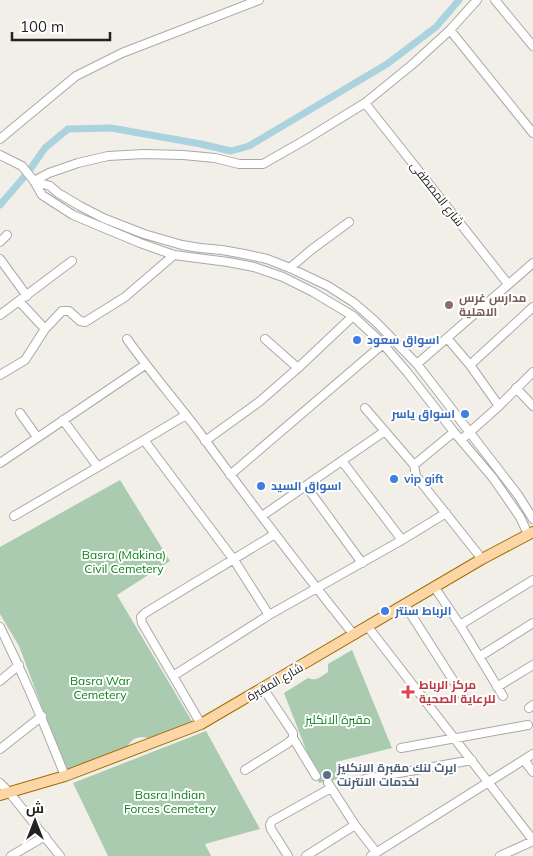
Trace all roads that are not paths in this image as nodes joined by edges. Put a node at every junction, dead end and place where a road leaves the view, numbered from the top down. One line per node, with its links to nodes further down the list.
1 (259, 0): 8 (street)
2 (477, 0): 4 (street)
3 (495, 0): 5 (street)
4 (450, 30): 6 (street); 7 (street)
5 (533, 46)
6 (365, 103): 10 (street); 21 (street, شارع المصطفى)
7 (533, 133)
8 (0, 139)
9 (0, 155): 10 (street)
10 (34, 181): 12 (street); 15 (street)
11 (349, 222): 20 (street)
12 (144, 234): 15 (street); 20 (street)
13 (7, 235): 14 (street)
14 (0, 242)
15 (140, 243): 16 (street)
16 (174, 255): 24 (street); 29 (street)
17 (0, 259): 23 (street)
18 (72, 261): 23 (street)
19 (533, 263): 21 (street)
20 (290, 268): 22 (street)
21 (508, 284): 30 (street)
22 (330, 288): 24 (street); 34 (street)
23 (27, 296): 25 (street)
24 (323, 298): 28 (street)
25 (19, 301): 27 (street); 29 (street)
26 (533, 307): 36 (street)
27 (0, 315)
28 (353, 316): 33 (street); 37 (street)
29 (45, 329): 39 (street)
30 (447, 338): 34 (street); 36 (street)
31 (127, 339): 35 (street)
32 (265, 339): 37 (street)
33 (383, 344): 48 (street); 58 (street)
34 (417, 364): 49 (street)
35 (145, 365): 45 (street); 46 (street)
36 (470, 365): 41 (street)
37 (298, 368): 53 (street)
38 (533, 372): 40 (street)
39 (0, 376)
40 (516, 388): 41 (street); 42 (street)
41 (499, 406): 49 (street)
42 (533, 406)
43 (365, 408): 47 (street)
44 (20, 413): 50 (street)
45 (186, 415): 51 (street); 53 (street)
46 (63, 420): 50 (street); 57 (street)
47 (385, 431): 54 (street); 56 (street)
48 (454, 432): 52 (street); 56 (street)
49 (470, 432): 52 (street); 63 (street)
50 (37, 438): 55 (street)
51 (144, 440): 57 (street); 67 (street)
52 (461, 440): 65 (street)
53 (205, 441): 58 (street)
54 (342, 460): 59 (street); 66 (street)
55 (0, 463)
56 (414, 465): 60 (street)
57 (98, 467): 61 (street)
58 (230, 475): 62 (street)
59 (306, 486): 62 (street); 69 (street)
60 (446, 513): 66 (street); 68 (street)
61 (14, 516)
62 (262, 516): 64 (street)
63 (533, 519)
64 (275, 534): 67 (street); 71 (street)
65 (531, 536): 68 (main road, شارع المقبرة)
66 (402, 540): 69 (street)
67 (234, 560): 74 (street); 83 (street)
68 (482, 560): 72 (main road, شارع المقبرة)
69 (362, 563): 71 (street)
70 (533, 580): 76 (street)
71 (316, 588): 74 (street); 79 (street)
72 (435, 588): 73 (main road, شارع المقبرة); 76 (street)
73 (405, 605): 78 (main road, شارع المقبرة); 88 (street)
74 (269, 615): 83 (street)
75 (533, 623): 80 (street)
76 (460, 625): 80 (street)
77 (0, 627): 81 (street)
78 (368, 627): 79 (main road, شارع المقبرة); 93 (street)
79 (354, 635): 86 (main road, شارع المقبرة)
80 (479, 657): 85 (street)
81 (19, 665): 84 (street); 89 (street)
82 (533, 665): 85 (street)
83 (173, 676): 90 (street)
84 (0, 681)
85 (497, 687): 87 (street)
86 (264, 688): 90 (main road, شارع المقبرة); 92 (street)
87 (503, 696)
88 (464, 699)
89 (42, 716): 95 (street); 101 (street)
90 (201, 724): 101 (main road, شارع المقبرة)
91 (528, 725): 93 (street)
92 (293, 738): 99 (street); 102 (street)
93 (455, 739): 94 (street); 97 (street)
94 (401, 748)
95 (0, 749)
96 (533, 754): 98 (street)
97 (472, 760): 103 (street); 104 (street)
98 (524, 760): 100 (street); 104 (street)
99 (245, 770)
100 (533, 772)
101 (65, 776): 106 (main road, شارع المقبرة)
102 (316, 776)
103 (365, 779)
104 (488, 782): 109 (street); 110 (street)
105 (0, 783): 106 (street)
106 (5, 794): 108 (street)
107 (355, 825): 110 (street); 113 (street); 114 (street)
108 (45, 836): 111 (street); 112 (street)
109 (533, 841): 115 (street)
110 (378, 854)
111 (11, 856)
112 (60, 856)
113 (288, 856)
114 (306, 856)
115 (500, 856)

